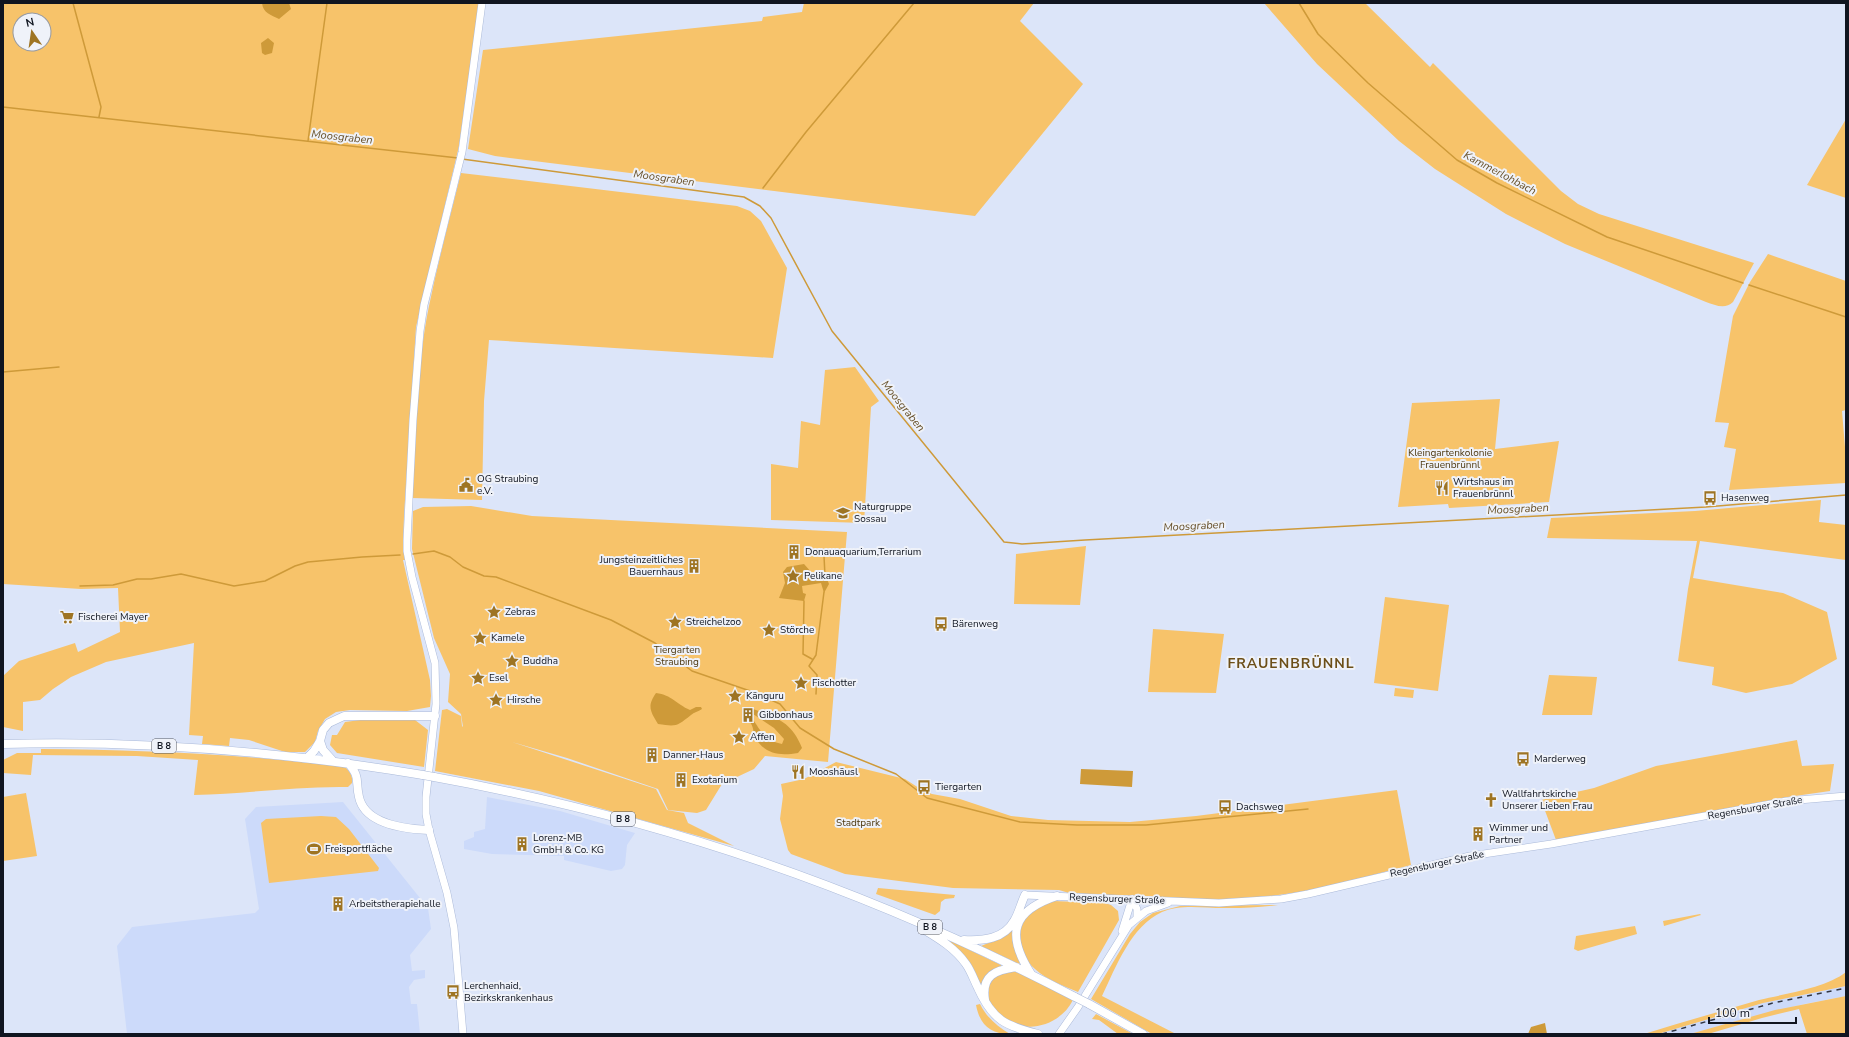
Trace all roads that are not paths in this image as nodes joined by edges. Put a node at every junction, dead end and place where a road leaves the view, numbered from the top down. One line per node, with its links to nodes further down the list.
1 (482, 3): 2 (street)
2 (435, 716): 3 (main road); 11 (street)
3 (320, 741): 5 (main road); 6 (main road)
4 (3, 744): 5 (main road, B 8)
5 (307, 758): 6 (main road, B 8)
6 (332, 760): 7 (main road, B 8)
7 (348, 763): 8 (main road, B 8); 9 (main road)
8 (370, 766): 9 (main road); 17 (main road, B 8, bridge)
9 (358, 779): 11 (main road)
10 (1846, 796): 15 (street, Regensburger Straße)
11 (429, 830): 24 (street)
12 (1025, 895): 13 (street, Regensburger Straße); 16 (main road); 20 (main road)
13 (1057, 896): 14 (street, Regensburger Straße); 16 (main road)
14 (1132, 899): 15 (street, Regensburger Straße); 18 (street); 19 (street)
15 (1176, 901): 18 (street)
16 (1030, 908): 22 (main road)
17 (900, 914): 20 (main road, B 8); 23 (main road)
18 (1137, 917): 19 (street)
19 (1121, 936): 26 (street)
20 (960, 940): 21 (main road, B 8)
21 (1016, 967): 22 (main road, B 8); 23 (main road)
22 (1032, 974): 27 (main road, B 8, bridge)
23 (986, 1004): 25 (main road)
24 (463, 1034)
25 (1038, 1034)
26 (1059, 1034)
27 (1143, 1034)

